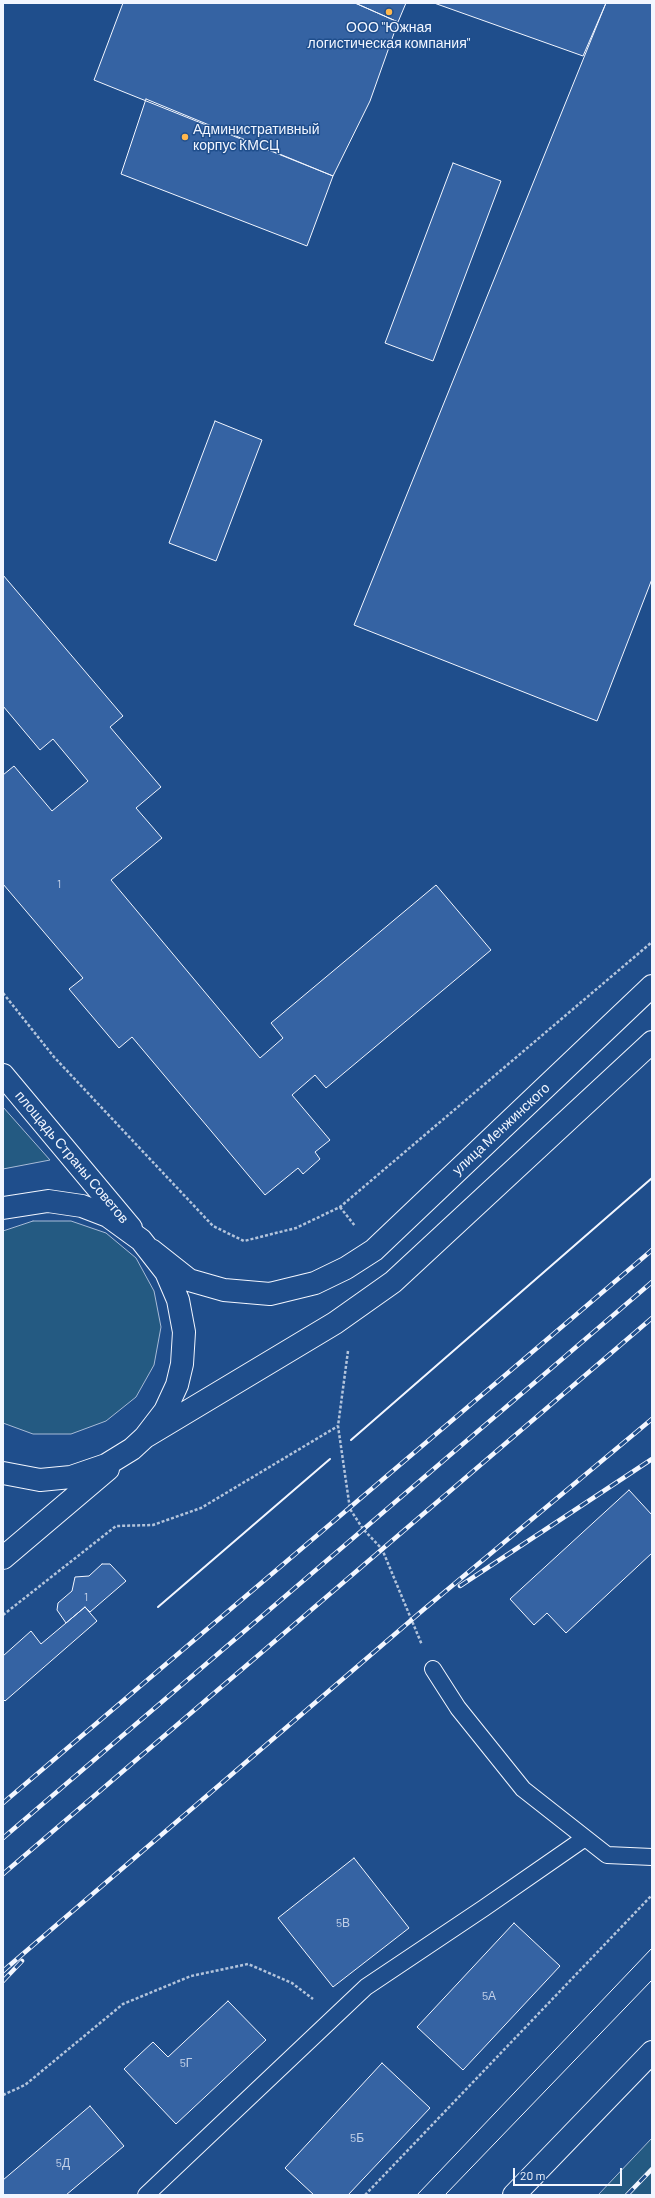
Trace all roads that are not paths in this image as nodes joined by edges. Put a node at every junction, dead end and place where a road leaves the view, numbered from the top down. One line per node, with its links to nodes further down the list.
1 (652, 986): 5 (main road, улица Менжинского)
2 (652, 1042): 6 (main road)
3 (3, 1075): 5 (main road, площадь Страны Советов)
4 (3, 1208): 5 (main road, площадь Страны Советов)
5 (146, 1245): 6 (main road, площадь Страны Советов)
6 (138, 1443): 7 (main road, площадь Страны Советов); 8 (main road)
7 (3, 1473)
8 (3, 1558)
9 (433, 1669): 10 (lane)
10 (585, 1838): 11 (lane); 13 (lane)
11 (652, 1858)
12 (652, 2052): 14 (main road)
13 (146, 2195)
14 (514, 2195)

